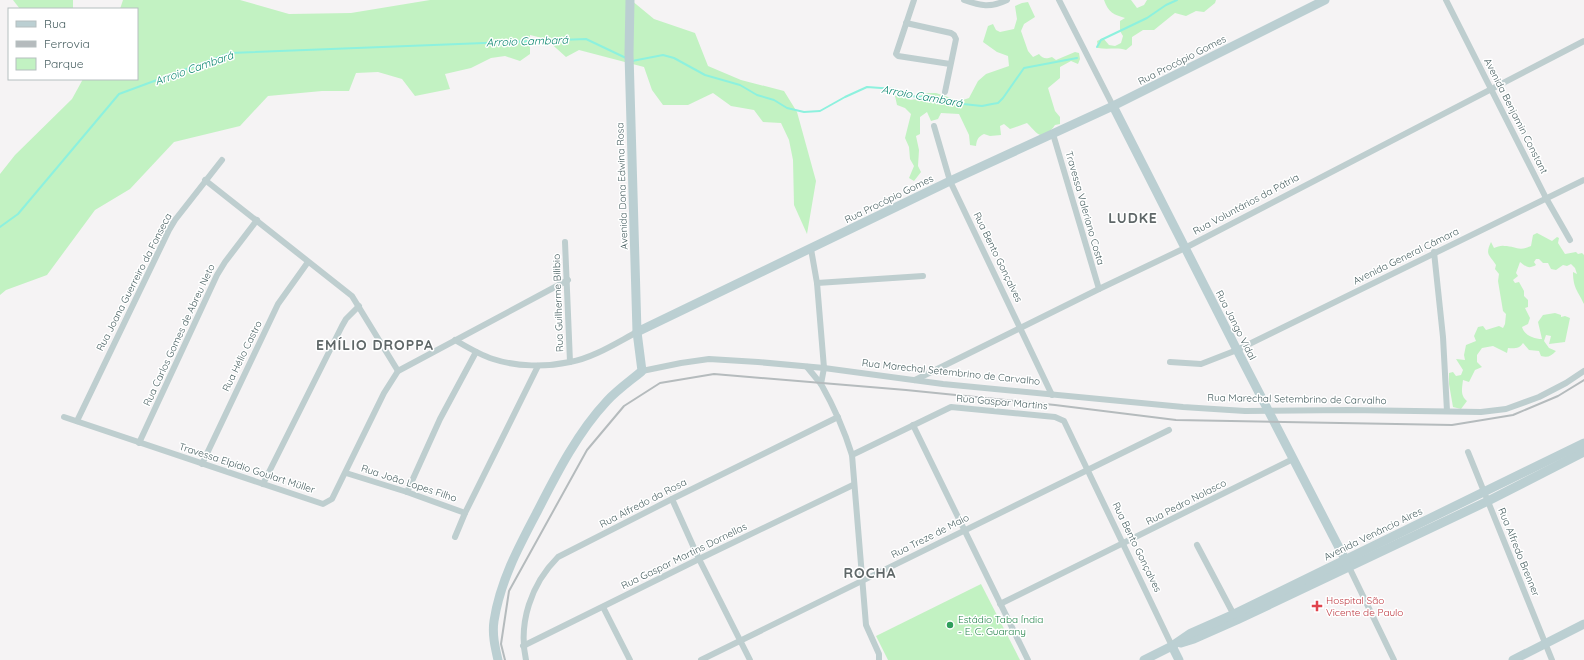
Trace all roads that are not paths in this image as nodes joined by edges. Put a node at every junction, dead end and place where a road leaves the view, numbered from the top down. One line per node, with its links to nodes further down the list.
1 (630, 0): 34 (street, Avenida Dona Edwina Rosa)
2 (914, 0): 8 (street)
3 (964, 0): 4 (street)
4 (1007, 0)
5 (1059, 0): 13 (street, Rua Jango Vidal)
6 (1326, 0): 13 (street, Rua Procópio Gomes)
7 (1446, 0): 11 (street, Avenida Benjamin Constant)
8 (906, 23): 10 (street); 10 (street)
9 (1584, 41): 11 (street, Rua Voluntários da Pátria)
10 (950, 64): 12 (street)
11 (1490, 89): 20 (street, Avenida Benjamin Constant); 24 (street, Rua Voluntários da Pátria)
12 (945, 92)
13 (1113, 106): 15 (street, Rua Procópio Gomes); 24 (street, Rua Jango Vidal)
14 (934, 126): 19 (street, Rua Bento Gonçalves)
15 (1053, 134): 19 (street, Rua Procópio Gomes); 31 (street, Travessa Valeriano Costa)
16 (222, 160): 17 (street, Rua Joana Guerreiro da Fonseca)
17 (206, 180): 21 (street); 53 (street, Rua Joana Guerreiro da Fonseca)
18 (1584, 180): 20 (street, Avenida General Câmara)
19 (950, 182): 25 (street, Rua Procópio Gomes); 33 (street, Rua Bento Gonçalves)
20 (1546, 198): 22 (street, Avenida Benjamin Constant); 26 (street, Avenida General Câmara)
21 (257, 220): 27 (street); 57 (street, Rua Carlos Gomes de Abreu Neto)
22 (1570, 240)
23 (566, 242): 29 (street, Rua Guilherme Bilibio)
24 (1185, 248): 31 (street, Rua Voluntários da Pátria); 36 (street, Rua Jango Vidal)
25 (811, 249): 30 (street); 34 (street, Rua Procópio Gomes)
26 (1434, 252): 36 (street, Avenida General Câmara); 50 (street)
27 (308, 262): 32 (street); 64 (street, Rua Hélio Castro)
28 (923, 276): 30 (street)
29 (568, 280): 35 (street, Travessa Elpídio Goulart Müller); 38 (street, Rua Guilherme Bilibio)
30 (817, 283): 42 (street)
31 (1099, 289): 33 (street, Rua Voluntários da Pátria)
32 (359, 306): 43 (street); 67 (street)
33 (1021, 328): 46 (street, Rua Voluntários da Pátria); 48 (street, Rua Bento Gonçalves)
34 (637, 332): 38 (street, Rua Procópio Gomes); 45 (street, Avenida Dona Edwina Rosa)
35 (455, 340): 37 (street, Rua Procópio Gomes); 43 (street, Travessa Elpídio Goulart Müller)
36 (1237, 350): 39 (street, Avenida General Câmara); 49 (street, Rua Jango Vidal)
37 (476, 352): 40 (street, Rua Procópio Gomes); 69 (street)
38 (570, 362): 40 (street, Rua Procópio Gomes)
39 (1170, 362)
40 (538, 366): 72 (street)
41 (807, 367): 42 (street, Rua Marechal Setembrino de Carvalho); 45 (street, Rua Marechal Setembrino de Carvalho); 47 (street)
42 (824, 368): 46 (street, Rua Marechal Setembrino de Carvalho); 47 (street)
43 (398, 371): 66 (street, Travessa Elpídio Goulart Müller)
44 (1584, 371): 50 (street, Rua Marechal Setembrino de Carvalho)
45 (642, 372): 88 (street, Rua Marechal Setembrino de Carvalho)
46 (916, 380): 48 (street, Rua Marechal Setembrino de Carvalho)
47 (821, 384): 52 (street)
48 (1052, 395): 49 (street, Rua Marechal Setembrino de Carvalho)
49 (1268, 410): 50 (street, Rua Marechal Setembrino de Carvalho); 63 (street, Rua Jango Vidal)
50 (1447, 411)
51 (64, 417): 53 (street, Travessa Elpídio Goulart Müller)
52 (838, 417): 61 (street); 71 (street, Rua Alfredo da Rosa)
53 (77, 421): 57 (street, Travessa Elpídio Goulart Müller)
54 (1064, 422): 55 (street, Rua Gaspar Martins); 65 (street, Rua Bento Gonçalves)
55 (913, 425): 61 (street, Rua Gaspar Martins); 73 (street)
56 (1169, 430): 65 (street, Rua Treze de Maio)
57 (139, 443): 64 (street, Travessa Elpídio Goulart Müller)
58 (1584, 443): 62 (street, Avenida Venâncio Aires)
59 (1468, 452): 70 (street, Rua Alfredo Brenner)
60 (1584, 452): 62 (street, Avenida Venâncio Aires)
61 (852, 455): 68 (street)
62 (1569, 455): 70 (street, Avenida Venâncio Aires)
63 (1294, 459): 75 (street, Rua Pedro Nolasco); 78 (street, Rua Jango Vidal)
64 (202, 464): 67 (street, Travessa Elpídio Goulart Müller)
65 (1088, 470): 73 (street, Rua Treze de Maio); 75 (street, Rua Bento Gonçalves)
66 (346, 473): 67 (street, Travessa Elpídio Goulart Müller); 69 (street, Rua João Lopes Filho)
67 (263, 484)
68 (853, 484): 77 (street, Rua Gaspar Martins Dornellas); 79 (street)
69 (407, 492): 72 (street, Rua João Lopes Filho)
70 (1486, 497): 78 (street, Avenida Venâncio Aires); 85 (street, Rua Alfredo Brenner)
71 (672, 499): 77 (street); 86 (street, Rua Alfredo da Rosa)
72 (465, 513): 74 (street)
73 (964, 530): 79 (street, Rua Treze de Maio); 80 (street)
74 (455, 537)
75 (1124, 544): 80 (street, Rua Pedro Nolasco); 87 (street, Rua Bento Gonçalves)
76 (1197, 545): 82 (street)
77 (699, 559): 81 (street, Rua Gaspar Martins Dornellas); 84 (street)
78 (1347, 563): 82 (street, Avenida Venâncio Aires); 97 (street, Rua Jango Vidal)
79 (863, 581): 84 (street, Rua Treze de Maio); 93 (street)
80 (1000, 604): 94 (street)
81 (602, 608): 86 (street, Rua Gaspar Martins Dornellas); 90 (street)
82 (1235, 617): 87 (street, Avenida Venâncio Aires)
83 (1584, 624): 85 (street)
84 (740, 640): 91 (street, Rua Treze de Maio); 92 (street)
85 (1545, 644): 98 (street); 99 (street, Rua Alfredo Brenner)
86 (523, 646): 89 (street, Rua Alfredo da Rosa)
87 (1172, 646): 95 (street, Avenida Venâncio Aires); 96 (street, Rua Bento Gonçalves)
88 (498, 660)
89 (526, 660)
90 (630, 660)
91 (701, 660)
92 (750, 660)
93 (879, 660)
94 (1028, 660)
95 (1144, 660)
96 (1179, 660)
97 (1394, 660)
98 (1513, 660)
99 (1552, 660)

